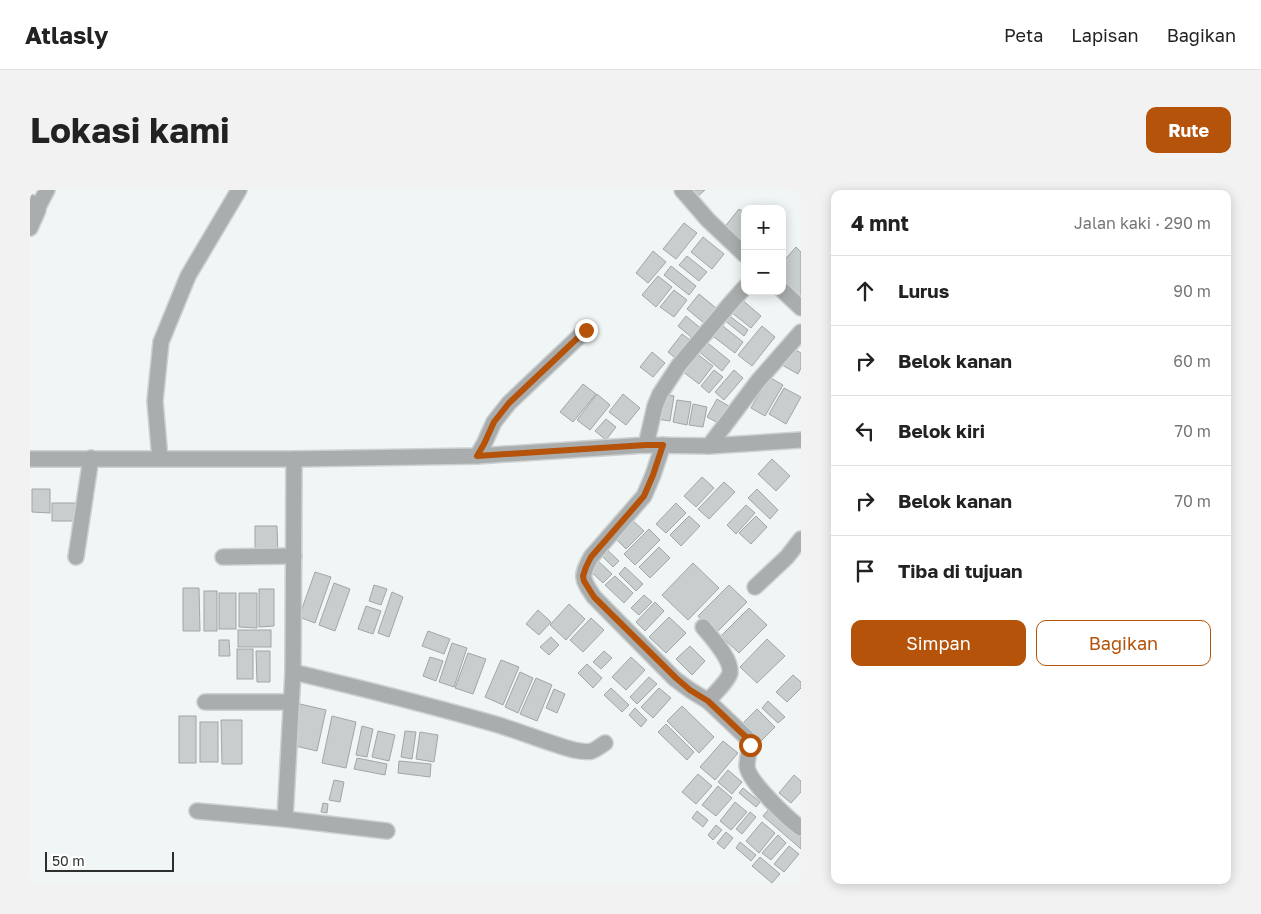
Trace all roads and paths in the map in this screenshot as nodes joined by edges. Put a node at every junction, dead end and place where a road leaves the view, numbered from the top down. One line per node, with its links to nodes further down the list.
1 (47, 190): 4 (street)
2 (239, 190): 18 (street)
3 (682, 190): 6 (street)
4 (34, 205): 5 (street)
5 (30, 228)
6 (741, 251)
7 (741, 292): 13 (street)
8 (786, 294): 9 (street)
9 (801, 308)
10 (586, 330): 16 (street)
11 (801, 332): 15 (street)
12 (801, 440): 15 (street)
13 (646, 445): 14 (street); 16 (street)
14 (663, 445): 15 (street); 28 (street)
15 (709, 446)
16 (477, 456): 20 (street)
17 (91, 458): 18 (street); 19 (street); 23 (street)
18 (160, 458): 20 (street)
19 (30, 459)
20 (294, 459): 22 (street)
21 (801, 539): 25 (street)
22 (294, 556): 24 (street); 27 (street)
23 (76, 557)
24 (223, 557)
25 (755, 587)
26 (703, 627): 28 (street)
27 (293, 672): 30 (street); 31 (street)
28 (708, 701): 34 (street)
29 (205, 702): 30 (street)
30 (291, 702): 33 (street)
31 (605, 743)
32 (197, 811): 33 (street)
33 (285, 819): 35 (street)
34 (801, 828)
35 (386, 830)

